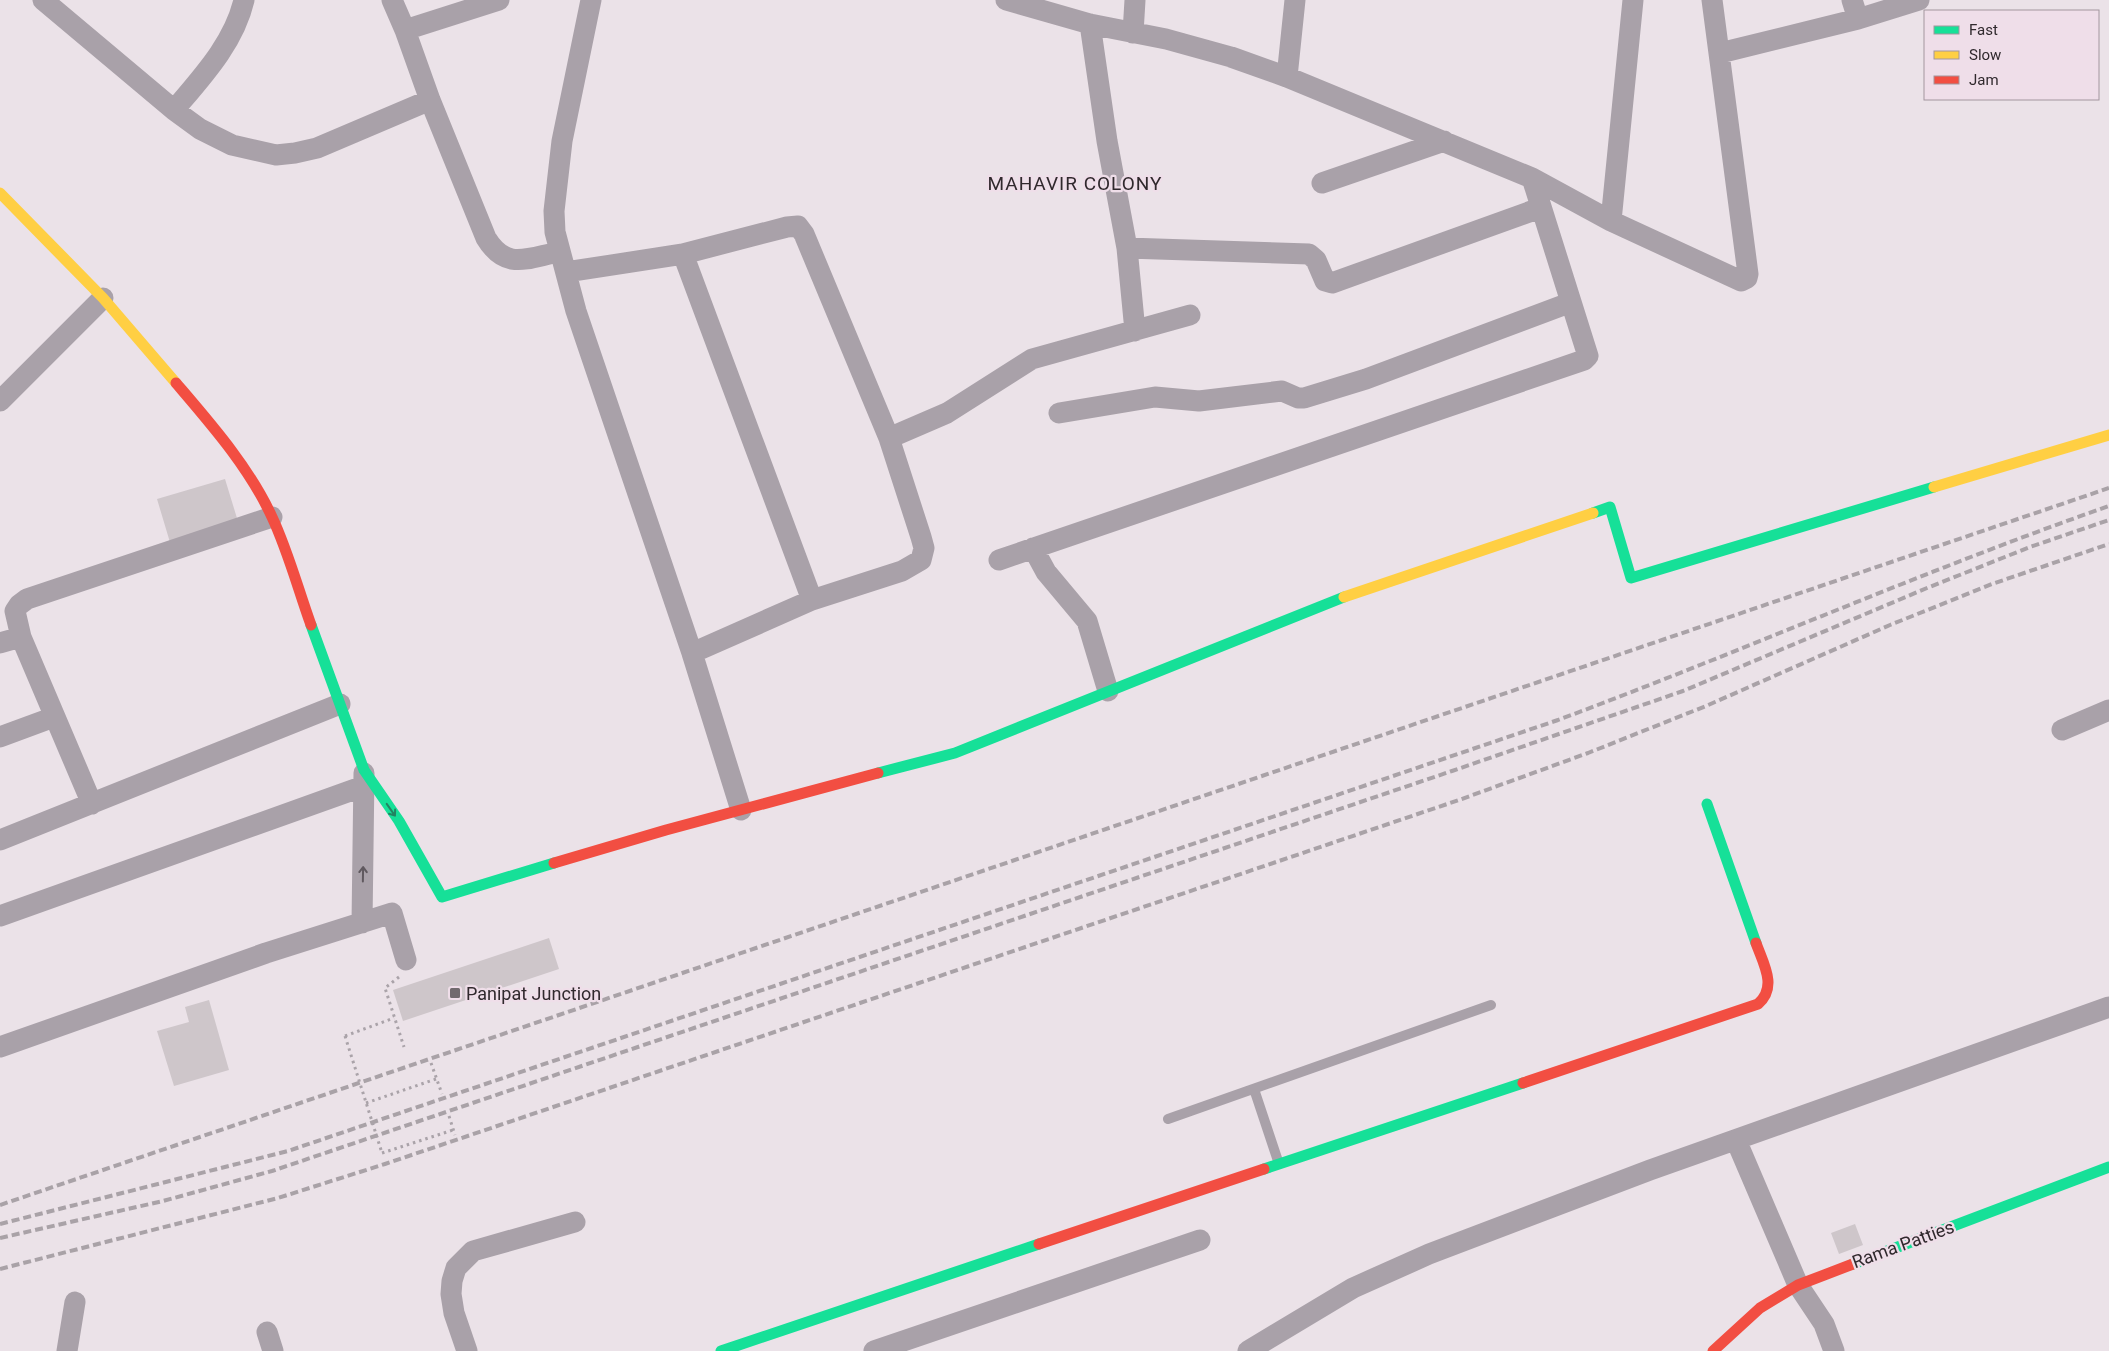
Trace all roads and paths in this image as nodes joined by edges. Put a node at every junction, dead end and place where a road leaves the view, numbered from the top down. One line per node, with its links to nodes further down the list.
1 (43, 0): 19 (street)
2 (244, 0): 19 (street)
3 (392, 0): 14 (street)
4 (499, 0): 14 (street)
5 (591, 0): 27 (street)
6 (1006, 0): 13 (street)
7 (1135, 0): 15 (street)
8 (1295, 0): 17 (street)
9 (1633, 0): 25 (street)
10 (1712, 0): 16 (street)
11 (1919, 0): 12 (street)
12 (1855, 9): 16 (street)
13 (1090, 24): 15 (street); 26 (street)
14 (405, 30): 18 (street)
15 (1133, 33): 17 (street)
16 (1720, 53): 25 (street)
17 (1287, 77): 20 (street)
18 (430, 100): 19 (street); 27 (street)
19 (174, 110)
20 (1444, 141): 21 (street); 22 (street)
21 (1532, 178): 24 (street); 25 (street)
22 (1322, 184)
23 (0, 193): 30 (street)
24 (1540, 208): 26 (street); 31 (street)
25 (1611, 221)
26 (1127, 248): 33 (street)
27 (558, 252): 29 (street)
28 (683, 254): 29 (street); 37 (street); 41 (street)
29 (566, 272): 44 (street)
30 (103, 298): 34 (street); 38 (street)
31 (1569, 303): 35 (street); 39 (street)
32 (1190, 316): 33 (street)
33 (1135, 331): 37 (street)
34 (0, 401)
35 (1059, 413)
36 (2109, 435): 45 (street)
37 (889, 438): 41 (street)
38 (272, 517): 42 (street); 46 (street)
39 (1033, 548): 40 (street); 45 (street)
40 (999, 560)
41 (812, 600): 44 (street)
42 (21, 637): 43 (street); 48 (street)
43 (0, 644)
44 (692, 653): 54 (street)
45 (1108, 691): 54 (street)
46 (340, 704): 51 (street); 52 (street)
47 (2109, 710): 49 (street)
48 (54, 717): 50 (street); 52 (street)
49 (2062, 730)
50 (0, 737)
51 (364, 778): 54 (street, one-way to 54); 56 (street); 57 (street, one-way to 51)
52 (92, 804): 55 (street)
53 (1707, 804): 74 (street)
54 (740, 810)
55 (0, 840)
56 (0, 916)
57 (362, 923): 58 (street); 63 (street)
58 (406, 960): 61 (path)
59 (1491, 1005): 66 (lane)
60 (2109, 1007): 73 (street)
61 (394, 1018): 62 (path); 68 (path, bridge)
62 (404, 1047)
63 (0, 1048)
64 (431, 1063): 65 (path)
65 (436, 1079): 67 (path); 68 (path)
66 (1254, 1089): 70 (lane); 74 (lane)
67 (442, 1094)
68 (366, 1103): 71 (path, bridge)
69 (449, 1116): 71 (path)
70 (1168, 1119)
71 (453, 1130): 72 (path)
72 (455, 1135)
73 (1736, 1140): 78 (street); 84 (street)
74 (1280, 1165): 82 (street)
75 (2109, 1168): 78 (street, Rama Patties)
76 (575, 1222): 81 (street)
77 (1200, 1240): 83 (street)
78 (1798, 1285): 85 (street, Rama Patties); 86 (street)
79 (75, 1302): 80 (street)
80 (67, 1351)
81 (467, 1351)
82 (721, 1351)
83 (874, 1351)
84 (1248, 1351)
85 (1714, 1351)
86 (1834, 1351)

